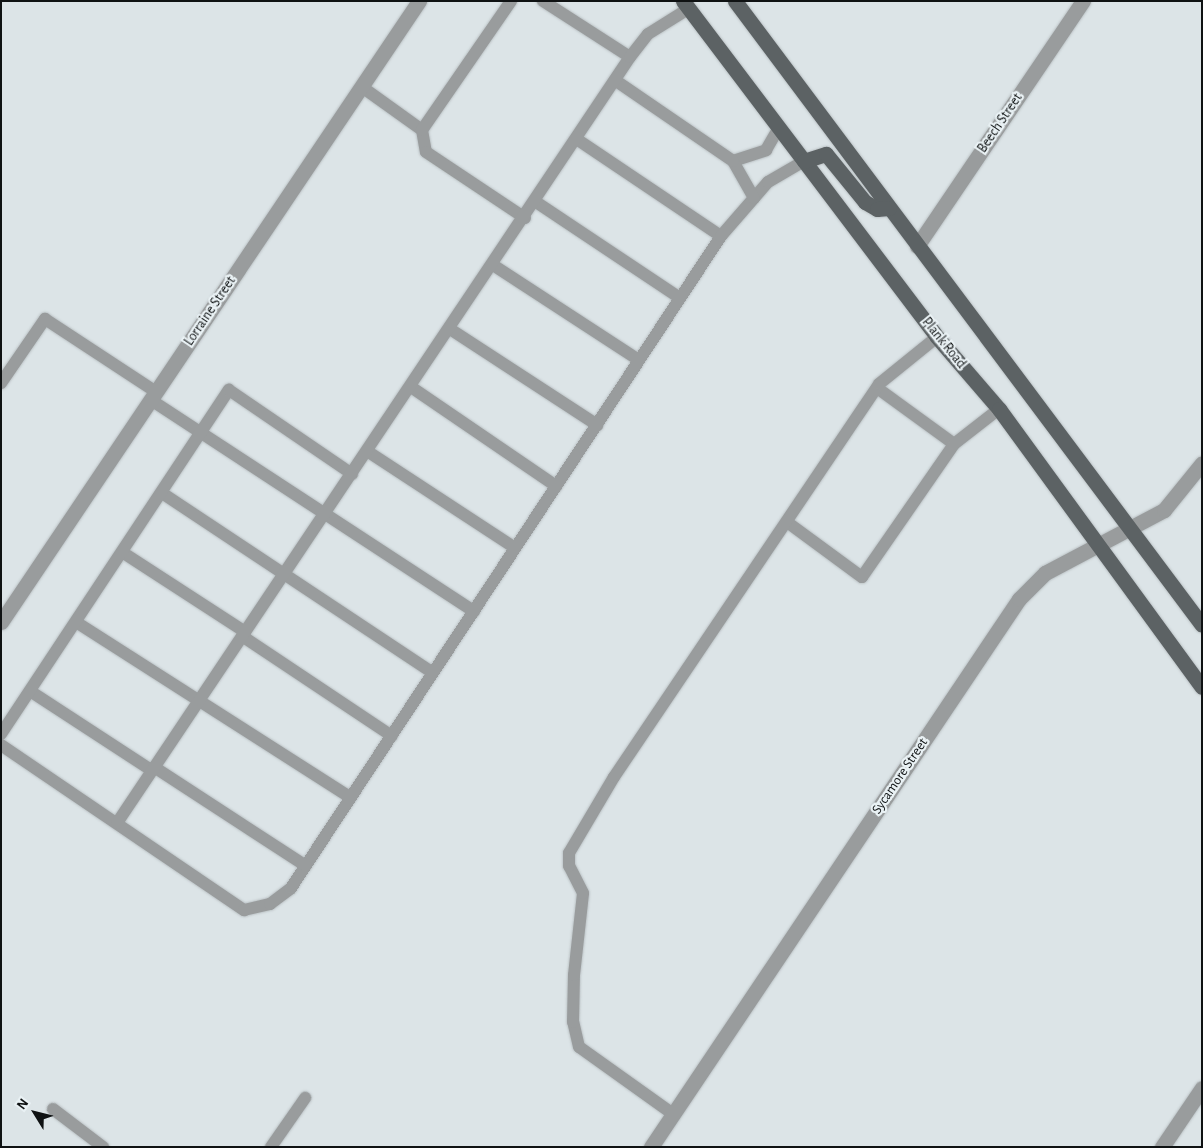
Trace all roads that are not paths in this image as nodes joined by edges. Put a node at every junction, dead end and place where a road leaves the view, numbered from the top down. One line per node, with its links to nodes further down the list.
1 (420, 1): 9 (street, Lorraine Street)
2 (511, 1): 11 (lane)
3 (543, 1): 7 (lane)
4 (735, 1): 17 (main road)
5 (1083, 1): 20 (street, Beech Street)
6 (685, 5): 7 (lane); 10 (main road, Plank Road)
7 (630, 57): 8 (lane)
8 (616, 81): 12 (lane); 13 (lane)
9 (362, 87): 11 (lane); 29 (street, Lorraine Street)
10 (778, 129): 13 (lane); 14 (main road, Plank Road)
11 (422, 130): 18 (lane)
12 (578, 140): 16 (lane); 19 (lane)
13 (734, 161): 15 (lane)
14 (804, 161): 15 (lane); 17 (main road); 24 (main road, Plank Road)
15 (754, 198): 19 (lane)
16 (536, 202): 18 (lane); 22 (lane)
17 (889, 208): 20 (main road)
18 (525, 218): 21 (lane)
19 (721, 236): 22 (lane)
20 (917, 246): 41 (main road)
21 (493, 265): 23 (lane); 25 (lane)
22 (680, 298): 25 (lane)
23 (450, 329): 27 (lane); 31 (lane)
24 (937, 337): 28 (lane); 30 (main road, Plank Road)
25 (639, 360): 31 (lane)
26 (1, 383): 29 (lane)
27 (411, 387): 34 (lane); 37 (lane)
28 (877, 388): 33 (lane); 40 (lane)
29 (154, 396): 32 (lane); 47 (street, Lorraine Street)
30 (1000, 409): 33 (lane); 42 (main road, Plank Road)
31 (596, 425): 37 (lane)
32 (200, 434): 36 (lane); 38 (lane); 39 (lane)
33 (954, 444): 40 (lane)
34 (367, 451): 36 (lane); 43 (lane)
35 (1202, 463): 41 (street, Sycamore Street)
36 (352, 474): 39 (lane)
37 (556, 486): 43 (lane)
38 (162, 493): 44 (lane); 45 (lane)
39 (325, 514): 45 (lane); 46 (lane)
40 (787, 522): 65 (lane)
41 (1131, 527): 42 (street, Sycamore Street); 49 (main road)
42 (1096, 544): 52 (main road, Plank Road); 65 (street, Sycamore Street)
43 (515, 548): 46 (lane)
44 (122, 552): 48 (lane); 50 (lane)
45 (284, 575): 50 (lane); 51 (lane)
46 (474, 611): 51 (lane)
47 (1, 622)
48 (76, 622): 53 (lane); 54 (lane)
49 (1202, 625)
50 (244, 634): 54 (lane); 56 (lane)
51 (433, 673): 56 (lane)
52 (1202, 687)
53 (30, 691): 55 (lane); 58 (lane)
54 (199, 700): 58 (lane); 59 (lane)
55 (1, 734)
56 (392, 736): 59 (lane)
57 (1, 745): 60 (lane)
58 (153, 768): 60 (lane); 61 (lane)
59 (351, 798): 61 (lane)
60 (117, 824): 61 (lane)
61 (306, 866)
62 (1202, 1088): 69 (street)
63 (305, 1098): 67 (lane)
64 (53, 1109): 66 (lane)
65 (673, 1114): 68 (street, Sycamore Street)
66 (103, 1147)
67 (271, 1147)
68 (651, 1147)
69 (1162, 1147)

